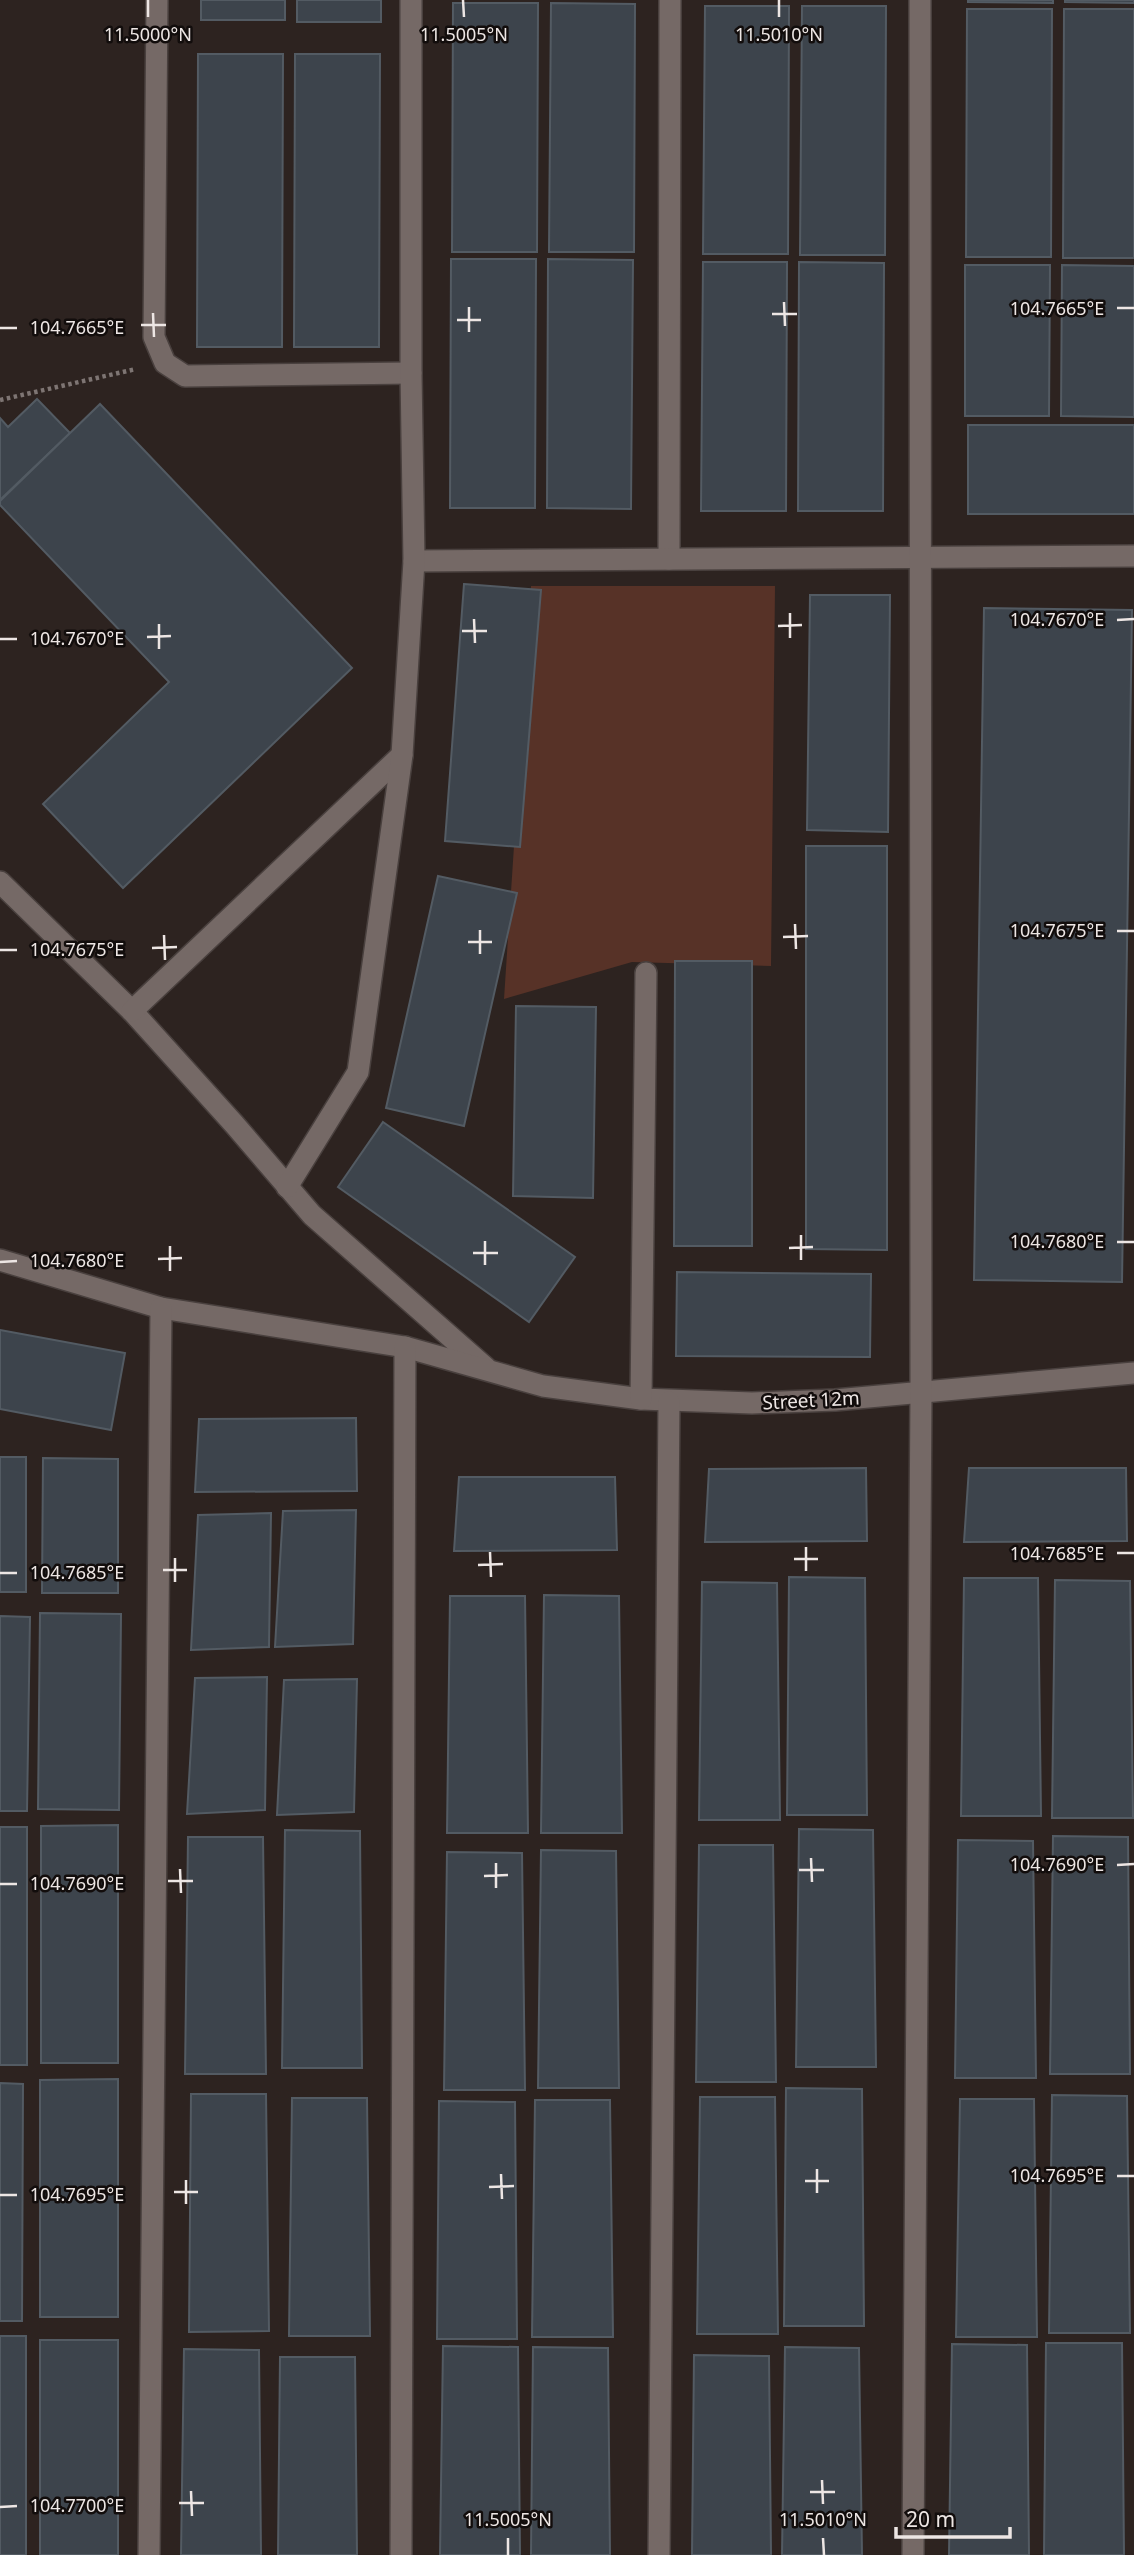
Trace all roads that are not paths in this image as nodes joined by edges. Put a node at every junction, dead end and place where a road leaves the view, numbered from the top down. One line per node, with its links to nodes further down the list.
1 (157, 0): 5 (street)
2 (411, 0): 5 (street)
3 (670, 0): 8 (street)
4 (920, 0): 7 (street)
5 (411, 373): 9 (street)
6 (1134, 556): 7 (street)
7 (921, 557): 8 (street); 20 (street)
8 (669, 559): 9 (street)
9 (414, 561): 10 (street)
10 (402, 755): 13 (street); 14 (street)
11 (0, 881): 13 (street)
12 (646, 973): 21 (street)
13 (132, 1011): 14 (street)
14 (287, 1187): 18 (street)
15 (0, 1260): 16 (street, Street 12m)
16 (160, 1308): 17 (street, Street 12m); 23 (street)
17 (405, 1347): 18 (street, Street 12m); 24 (street)
18 (491, 1372): 21 (street, Street 12m)
19 (1134, 1373): 20 (street, Street 12m)
20 (921, 1392): 22 (street, Street 12m); 26 (street)
21 (640, 1399): 22 (street, Street 12m)
22 (669, 1402): 25 (street)
23 (149, 2555)
24 (401, 2555)
25 (659, 2555)
26 (914, 2555)

